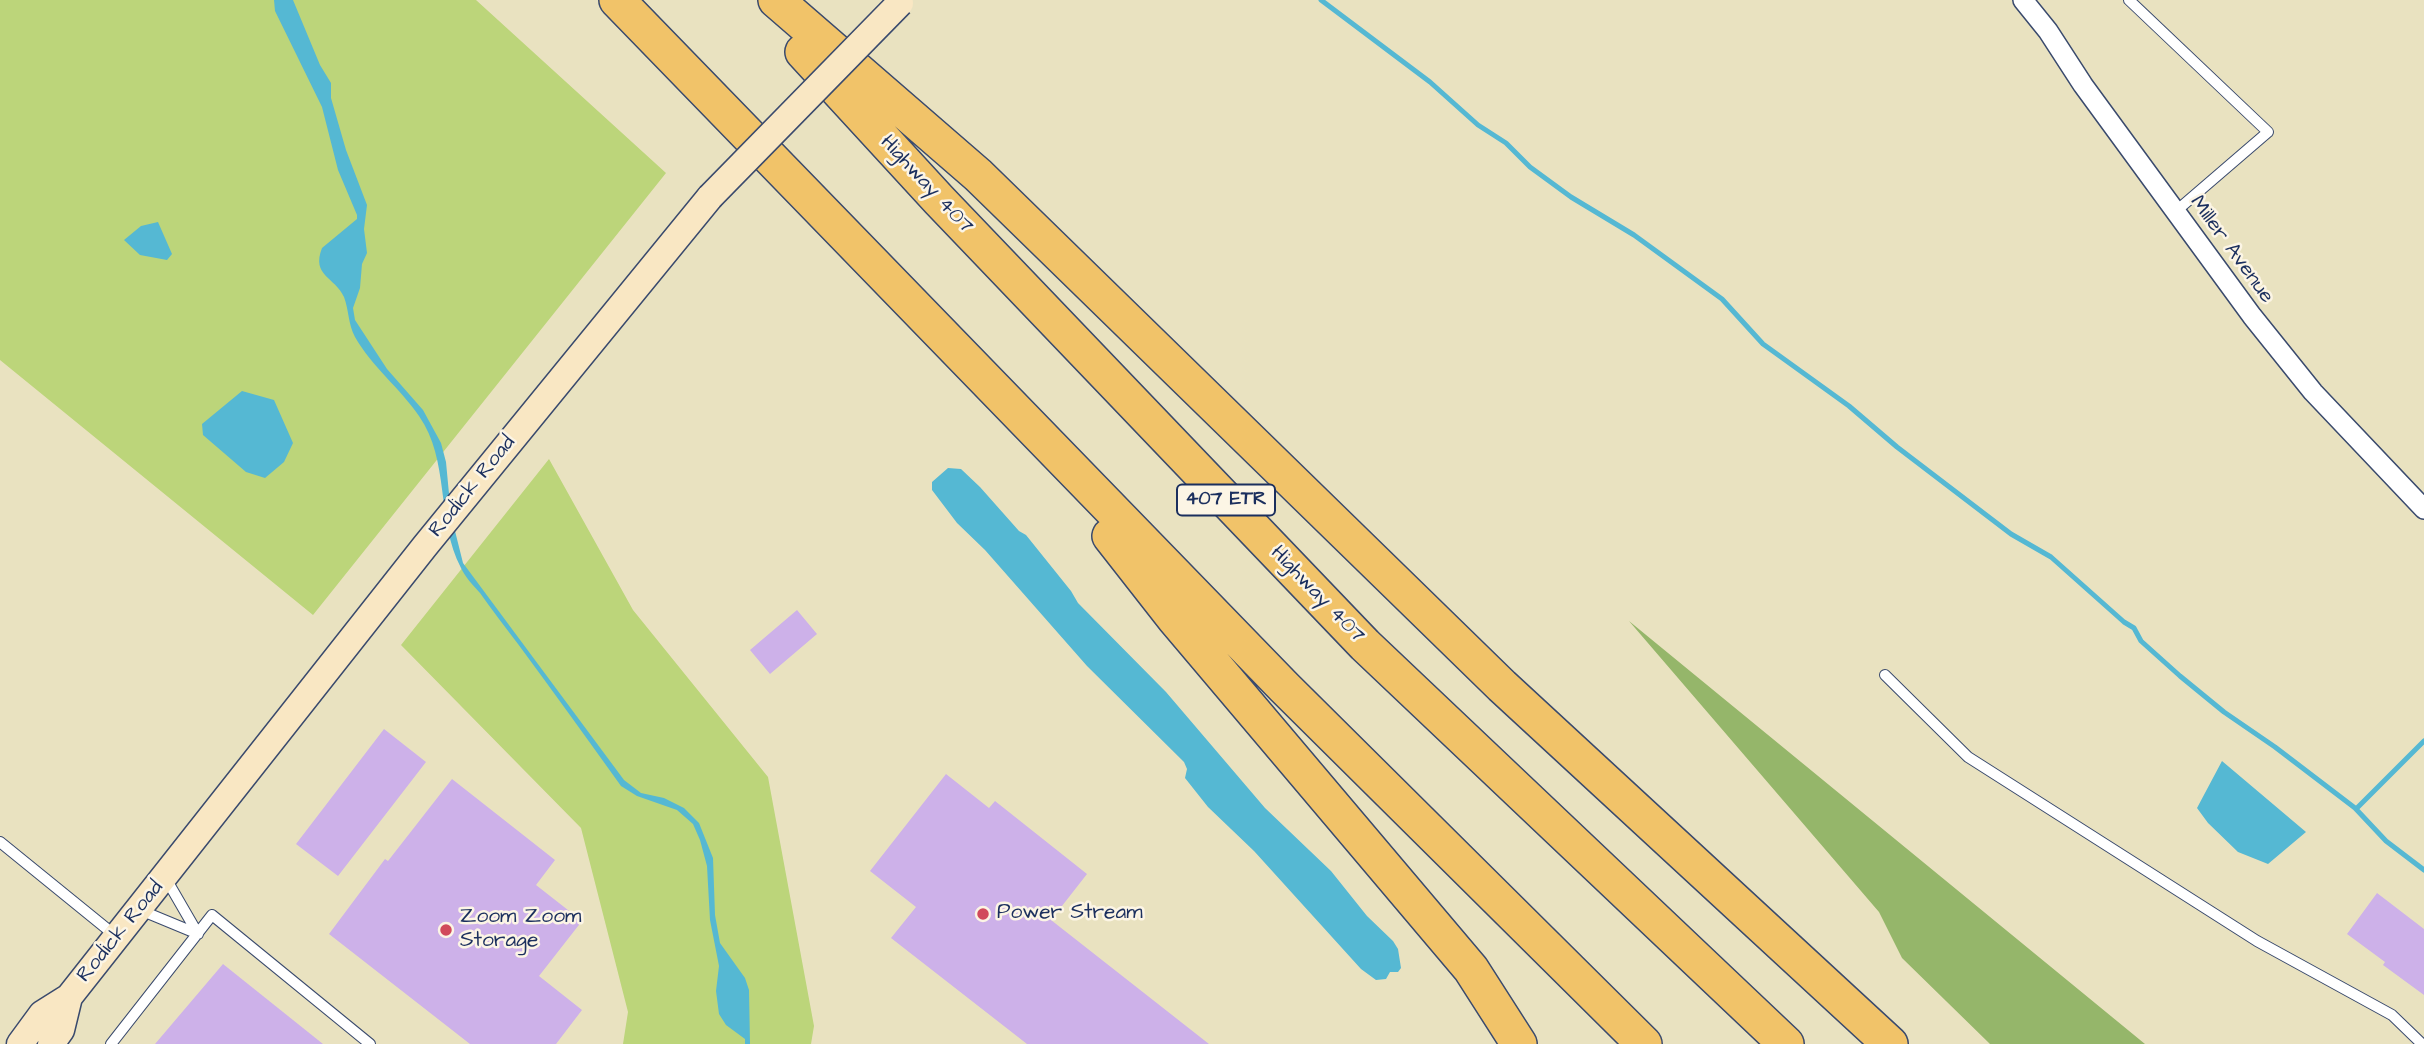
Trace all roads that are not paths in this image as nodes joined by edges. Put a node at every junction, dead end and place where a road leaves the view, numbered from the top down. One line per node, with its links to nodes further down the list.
1 (617, 0): 8 (highway)
2 (756, 0): 23 (highway, Highway 407 / 407 ETR)
3 (776, 0): 24 (highway)
4 (2023, 0): 7 (street, Miller Avenue)
5 (2129, 0): 7 (lane)
6 (902, 1): 12 (main road, Rodick Road, bridge)
7 (2175, 212): 9 (street, Miller Avenue)
8 (1002, 398): 21 (highway); 22 (highway)
9 (2424, 509)
10 (1885, 675): 25 (lane)
11 (0, 842): 15 (lane)
12 (165, 877): 13 (main road, Rodick Road); 14 (lane)
13 (139, 910): 14 (lane); 15 (main road, Rodick Road)
14 (198, 934): 19 (lane); 20 (lane)
15 (117, 937): 16 (main road, Rodick Road)
16 (69, 997): 17 (main road, Rodick Road); 18 (main road, Rodick Road)
17 (20, 1044)
18 (51, 1044)
19 (111, 1044)
20 (370, 1044)
21 (1518, 1044)
22 (1644, 1044)
23 (1786, 1044)
24 (1893, 1044)
25 (2421, 1044)

